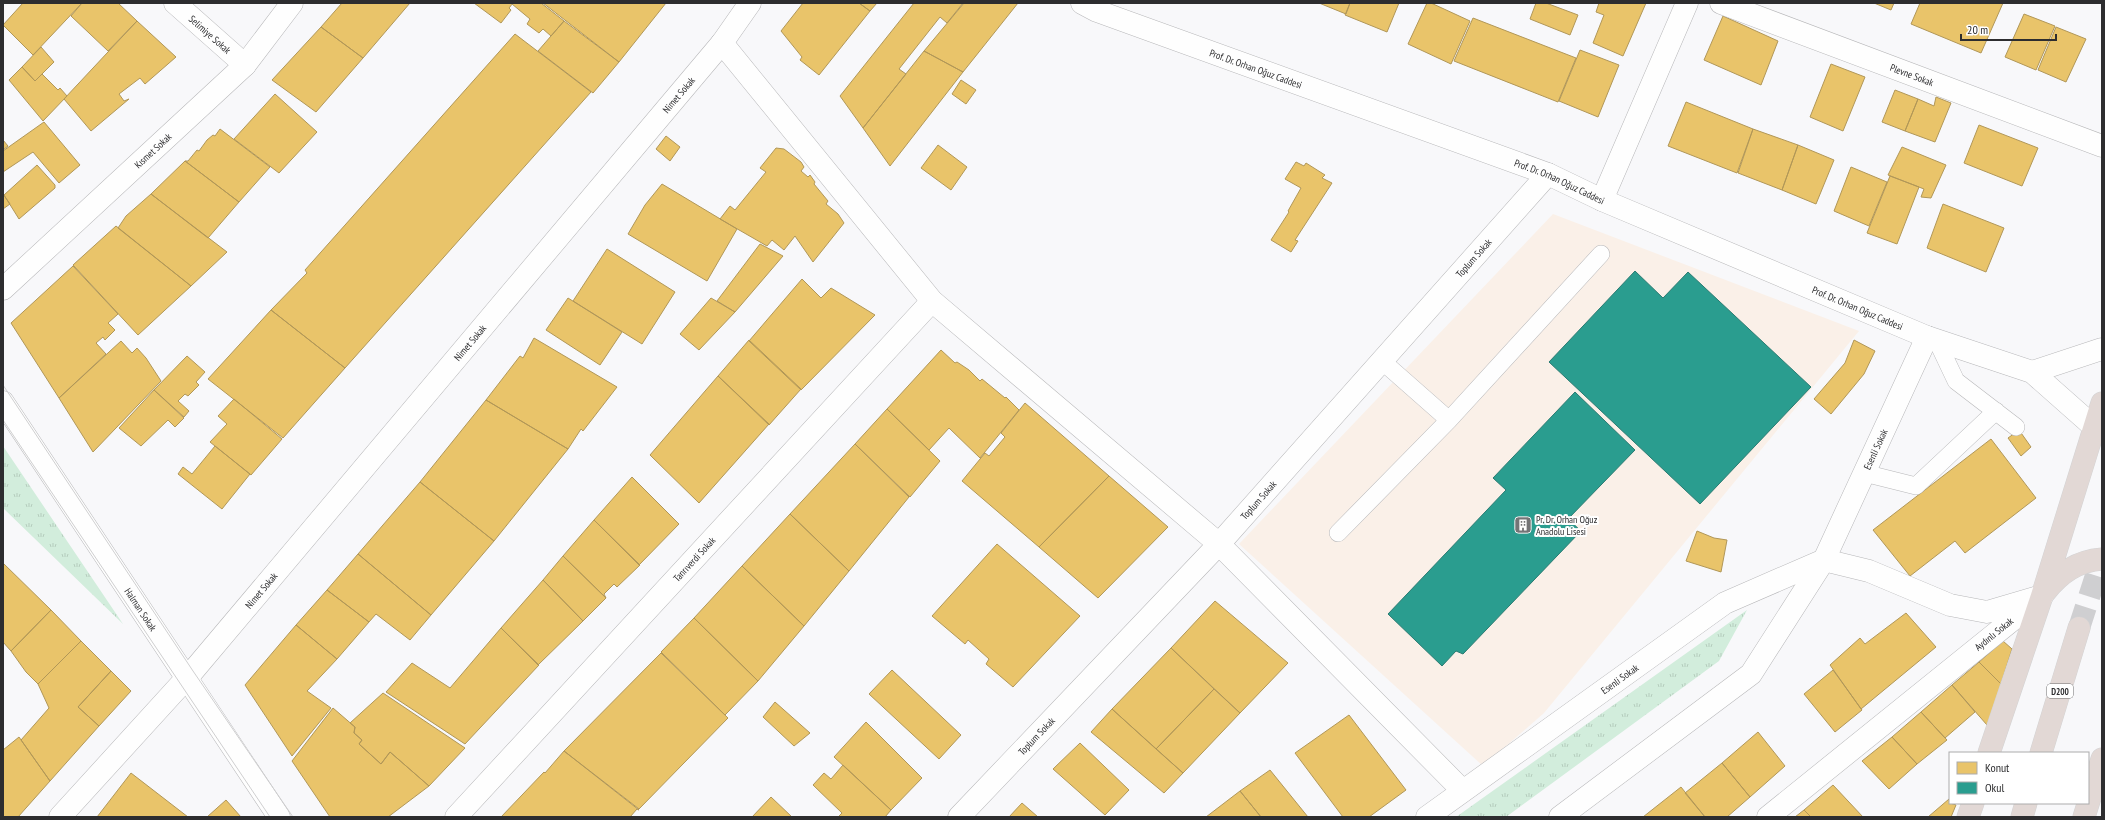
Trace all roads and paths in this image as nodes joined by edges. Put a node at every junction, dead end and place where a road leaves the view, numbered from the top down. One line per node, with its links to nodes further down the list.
1 (175, 3): 8 (street, Selimiye Sokak)
2 (292, 3): 8 (street, Kısmet Sokak)
3 (750, 3): 7 (street, Nimet Sokak)
4 (1687, 3): 11 (street)
5 (1721, 3): 9 (street, Plevne Sokak)
6 (1094, 6): 10 (street, Prof. Dr. Orhan Oğuz Caddesi)
7 (722, 43): 14 (street); 32 (street, Nimet Sokak)
8 (245, 65): 13 (street, Kısmet Sokak)
9 (2102, 146)
10 (1548, 174): 11 (street, Prof. Dr. Orhan Oğuz Caddesi); 17 (street, Toplum Sokak)
11 (1602, 200): 15 (street, Prof. Dr. Orhan Oğuz Caddesi)
12 (1601, 254): 22 (lane)
13 (3, 289)
14 (932, 300): 27 (street); 43 (street, Tanrıverdi Sokak)
15 (1932, 339): 18 (street, Prof. Dr. Orhan Oğuz Caddesi); 21 (lane); 25 (street, Esenli Sokak)
16 (2102, 349): 18 (street)
17 (1382, 361): 22 (lane); 27 (street, Toplum Sokak)
18 (2032, 372): 24 (street)
19 (3, 402): 32 (street, Halman Sokak)
20 (2102, 403): 24 (highway)
21 (1996, 411): 23 (lane); 25 (lane)
22 (1449, 420): 26 (lane)
23 (2016, 427)
24 (2098, 431): 30 (highway)
25 (1864, 473): 29 (street, Esenli Sokak)
26 (1338, 533)
27 (1219, 544): 36 (street); 44 (street, Toplum Sokak)
28 (2102, 559): 30 (highway)
29 (1824, 560): 30 (street, Aydınlı Sokak); 36 (street, Esenli Sokak); 46 (street, Esenli Sokak)
30 (2042, 596): 33 (highway); 47 (street, Aydınlı Sokak)
31 (2078, 628): 34 (highway, D200)
32 (186, 679): 41 (street, Nimet Sokak); 42 (street, Halman Sokak)
33 (1989, 752)
34 (2041, 752)
35 (2102, 759): 37 (highway)
36 (1462, 790): 45 (street, Esenli Sokak)
37 (2089, 801)
38 (1972, 804): 48 (highway)
39 (2026, 804): 49 (highway)
40 (2088, 804): 50 (highway)
41 (60, 817)
42 (279, 817)
43 (456, 817)
44 (959, 817)
45 (1427, 817)
46 (1560, 817)
47 (1768, 817)
48 (1968, 817)
49 (2022, 817)
50 (2084, 817)

